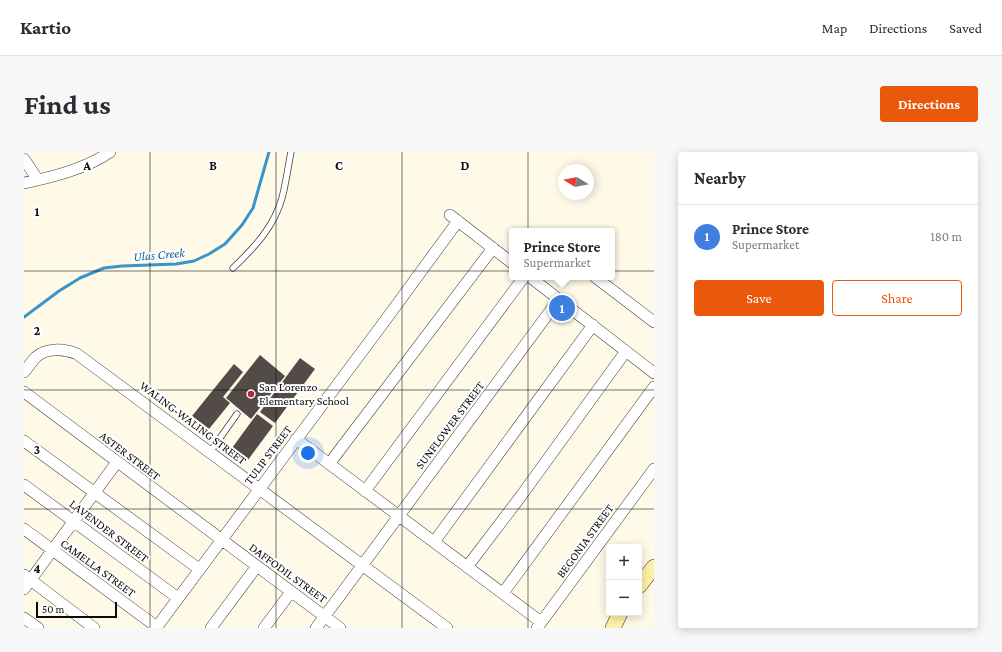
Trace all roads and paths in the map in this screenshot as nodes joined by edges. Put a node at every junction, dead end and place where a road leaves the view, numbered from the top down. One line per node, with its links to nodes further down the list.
1 (110, 152): 4 (street)
2 (291, 152): 8 (lane)
3 (24, 158): 4 (street)
4 (38, 180): 5 (street)
5 (24, 183)
6 (493, 248): 7 (street); 21 (street, TULIP STREET); 25 (street)
7 (509, 261)
8 (233, 268)
9 (522, 280): 29 (street)
10 (534, 280): 12 (street)
11 (599, 280): 13 (street)
12 (559, 299): 14 (street); 31 (street, SUNFLOWER STREET)
13 (654, 322)
14 (593, 326): 15 (street); 35 (street)
15 (626, 351): 17 (street); 39 (street)
16 (24, 372): 23 (street, WALING-WALING STREET)
17 (654, 373)
18 (654, 387): 45 (street)
19 (24, 392): 24 (street, ASTER STREET)
20 (237, 414): 23 (lane)
21 (296, 439): 25 (street); 28 (street, TULIP STREET)
22 (24, 441): 30 (street)
23 (210, 452): 28 (street, WALING-WALING STREET)
24 (117, 462): 30 (street); 34 (street, ASTER STREET)
25 (330, 464): 29 (street)
26 (654, 469): 50 (street, BEGONIA STREET)
27 (24, 484): 32 (street, LAVENDER STREET)
28 (259, 489): 34 (street, TULIP STREET); 37 (street, WALING-WALING STREET)
29 (364, 491): 31 (street)
30 (95, 492): 32 (street); 41 (street)
31 (399, 516): 35 (street); 37 (street, SUNFLOWER STREET)
32 (74, 521): 36 (street); 46 (street, LAVENDER STREET)
33 (24, 529): 36 (street, CAMELLA STREET)
34 (221, 540): 38 (street, DAFFODIL STREET); 41 (street, TULIP STREET)
35 (434, 542): 39 (street)
36 (52, 550): 42 (street); 51 (street, CAMELLA STREET)
37 (362, 565): 47 (street, SUNFLOWER STREET); 58 (street, WALING-WALING STREET)
38 (256, 566): 44 (street, DAFFODIL STREET); 54 (street)
39 (467, 567): 45 (street)
40 (654, 567): 43 (main road)
41 (199, 569): 46 (street, TULIP STREET)
42 (26, 581): 53 (street)
43 (642, 582)
44 (291, 592): 47 (street, DAFFODIL STREET); 55 (street)
45 (503, 593): 50 (street)
46 (178, 598): 51 (street, TULIP STREET)
47 (324, 616): 56 (street, SUNFLOWER STREET); 57 (street, DAFFODIL STREET)
48 (619, 616): 59 (main road)
49 (24, 618): 52 (street)
50 (539, 625)
51 (156, 627)
52 (38, 628)
53 (94, 628)
54 (211, 628)
55 (264, 628)
56 (316, 628)
57 (340, 628)
58 (447, 628)
59 (613, 628)

